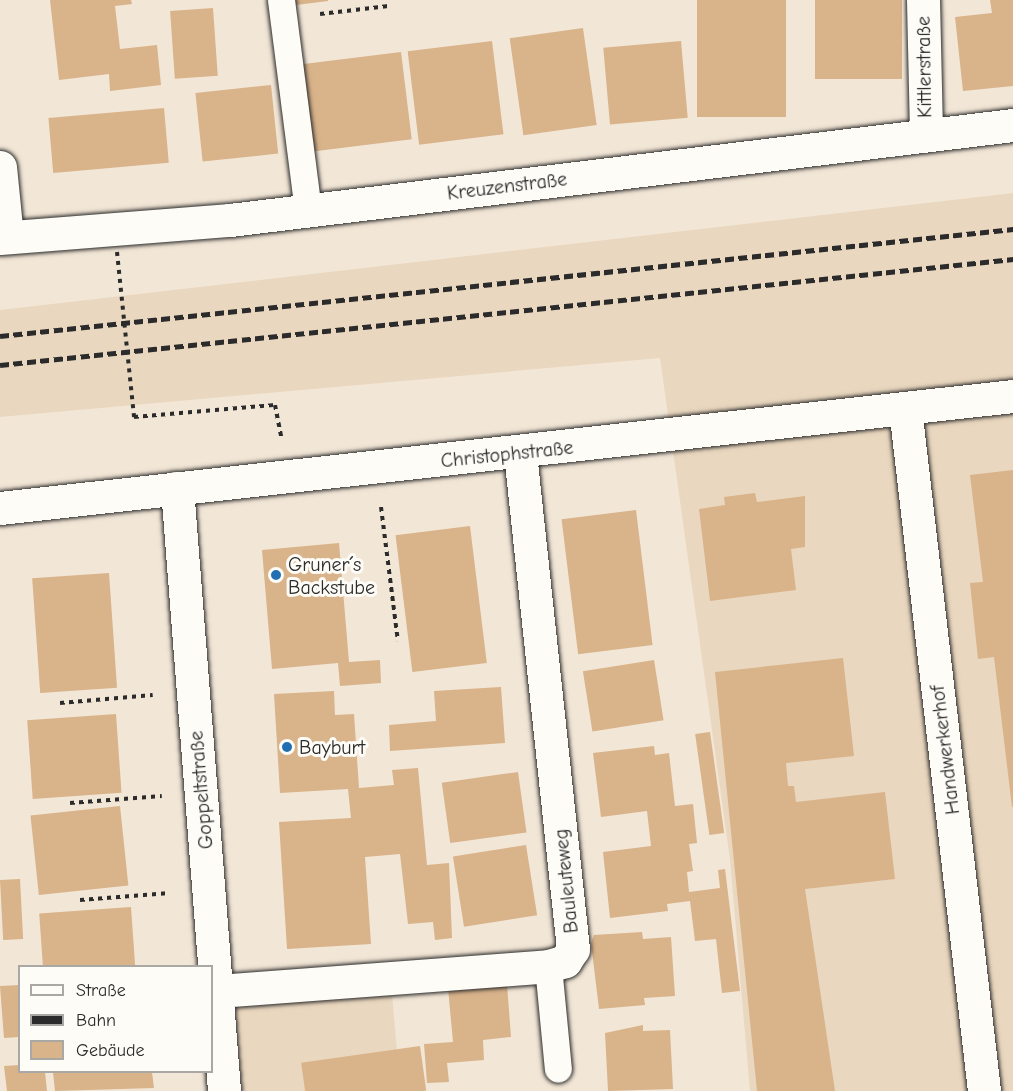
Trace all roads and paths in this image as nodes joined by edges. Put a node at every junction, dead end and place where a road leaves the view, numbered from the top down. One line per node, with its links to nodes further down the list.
1 (923, 0): 5 (street, Kittlerstraße)
2 (389, 6): 3 (path)
3 (283, 9): 7 (lane)
4 (1013, 125): 5 (street, Kreuzenstraße)
5 (926, 135): 7 (street, Kreuzenstraße)
6 (0, 167): 8 (street)
7 (308, 210): 8 (street, Kreuzenstraße)
8 (4, 238)
9 (117, 252): 11 (path, bridge)
10 (1013, 396): 12 (street, Christophstraße)
11 (275, 405)
12 (906, 408): 13 (street, Christophstraße); 28 (street, Handwerkerhof)
13 (520, 453): 14 (street, Christophstraße); 24 (street, Bauleuteweg)
14 (376, 468): 15 (street, Christophstraße); 17 (path)
15 (177, 488): 16 (street, Christophstraße); 18 (street, Goppeltstraße)
16 (0, 508)
17 (398, 641)
18 (193, 692): 19 (path); 20 (street, Goppeltstraße)
19 (60, 703)
20 (202, 792): 21 (path); 22 (street, Goppeltstraße)
21 (70, 804)
22 (209, 890): 23 (path); 25 (street, Goppeltstraße)
23 (80, 900)
24 (548, 966): 25 (street, Bauleuteweg); 26 (lane)
25 (218, 991): 27 (street, Goppeltstraße)
26 (558, 1069)
27 (224, 1091)
28 (984, 1091)

